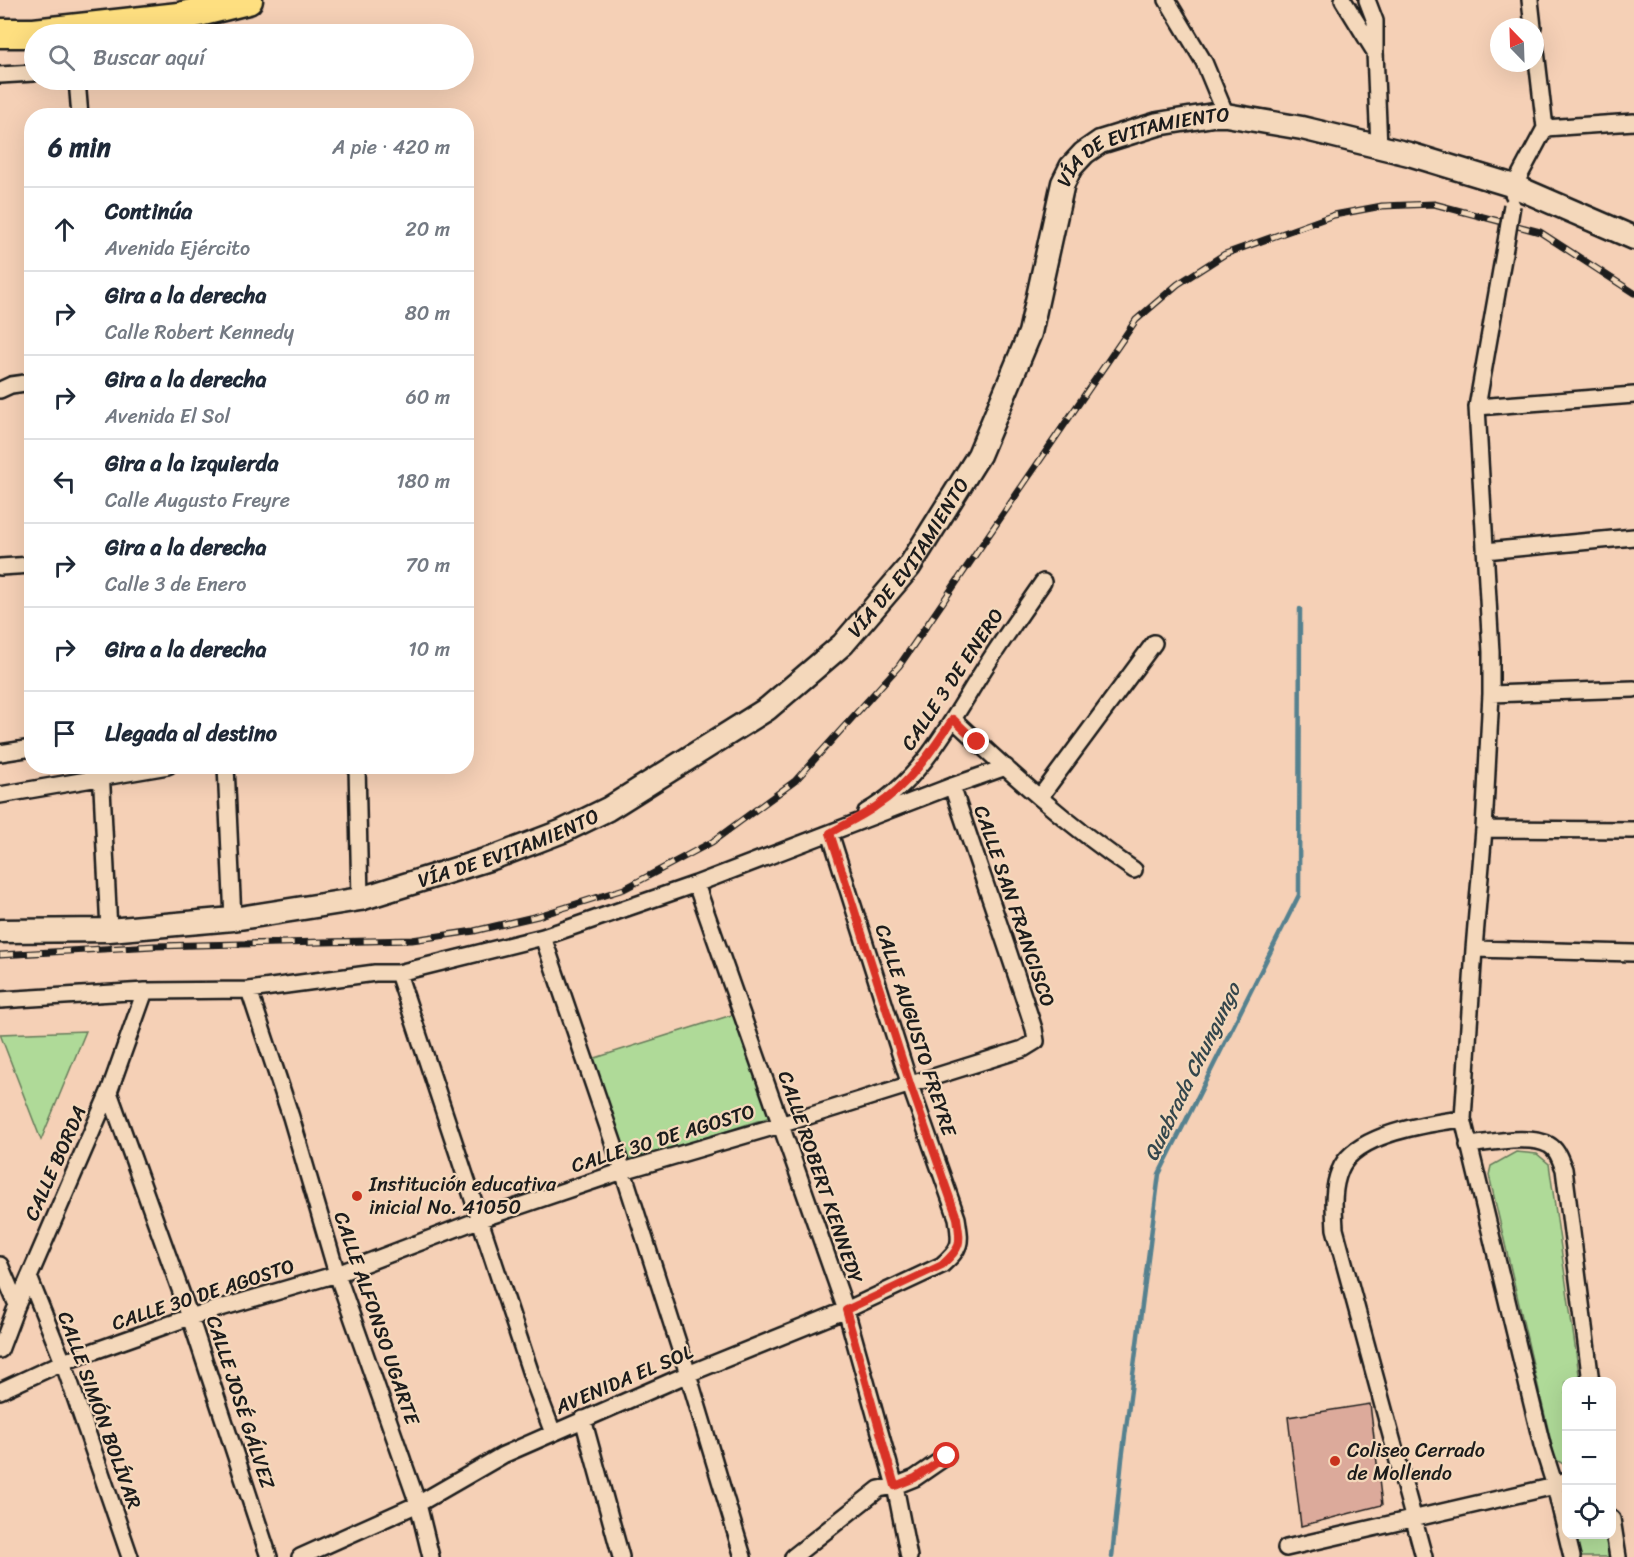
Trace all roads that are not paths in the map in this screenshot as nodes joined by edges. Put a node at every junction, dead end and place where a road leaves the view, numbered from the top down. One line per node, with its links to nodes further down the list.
1 (248, 0): 6 (highway)
2 (1343, 0): 11 (street)
3 (1367, 0): 11 (street)
4 (1530, 0): 7 (street)
5 (1170, 1): 17 (street)
6 (178, 17): 8 (highway)
7 (1532, 18)
8 (115, 24)
9 (0, 33): 10 (highway)
10 (24, 33)
11 (1375, 52): 20 (street)
12 (1538, 72): 19 (street)
13 (24, 74): 14 (street)
14 (0, 75)
15 (79, 90): 16 (street)
16 (82, 108)
17 (1226, 115): 20 (main road, VÍA DE EVITAMIENTO); 51 (main road, VÍA DE EVITAMIENTO)
18 (1634, 122): 19 (street)
19 (1545, 128): 21 (street)
20 (1379, 147): 21 (main road, VÍA DE EVITAMIENTO)
21 (1513, 196): 22 (main road, VÍA DE EVITAMIENTO); 26 (street, bridge)
22 (1634, 238)
23 (24, 383): 24 (street)
24 (0, 390)
25 (1634, 395): 26 (street)
26 (1477, 407): 28 (street)
27 (1634, 537): 28 (street)
28 (1485, 551): 34 (street)
29 (24, 566): 30 (street)
30 (0, 567)
31 (1043, 582): 35 (street, CALLE 3 DE ENERO)
32 (1154, 643): 45 (street)
33 (1634, 689): 34 (street)
34 (1491, 693): 46 (street)
35 (953, 719): 38 (street); 48 (street, CALLE 3 DE ENERO)
36 (24, 749): 37 (street)
37 (0, 753)
38 (1006, 767): 43 (street); 45 (street)
39 (92, 774): 44 (street)
40 (101, 774): 53 (street)
41 (226, 774): 52 (street)
42 (357, 774): 51 (street)
43 (952, 786): 48 (street); 62 (street, CALLE SAN FRANCISCO)
44 (0, 795)
45 (1040, 797): 49 (street)
46 (1484, 829): 47 (street); 56 (street)
47 (1634, 830)
48 (830, 833): 50 (street); 63 (street, CALLE AUGUSTO FREYRE)
49 (1134, 870)
50 (696, 884): 55 (street); 66 (street, CALLE ROBERT KENNEDY)
51 (360, 899): 52 (main road, VÍA DE EVITAMIENTO)
52 (233, 919): 53 (main road, VÍA DE EVITAMIENTO)
53 (109, 930): 54 (main road, VÍA DE EVITAMIENTO)
54 (0, 931)
55 (543, 937): 58 (street); 68 (street)
56 (1474, 950): 57 (street); 65 (street)
57 (1634, 953)
58 (398, 973): 59 (street); 69 (street)
59 (249, 990): 60 (street); 72 (street, CALLE ALFONSO UGARTE)
60 (145, 991): 61 (street); 64 (street, CALLE BORDA)
61 (0, 1000)
62 (1036, 1041): 63 (street, CALLE 30 DE AGOSTO)
63 (910, 1084): 66 (street, CALLE 30 DE AGOSTO); 70 (street, CALLE AUGUSTO FREYRE)
64 (109, 1092): 73 (street, CALLE BORDA); 76 (street, CALLE JOSÉ GÁLVEZ)
65 (1463, 1119): 67 (street); 88 (street)
66 (780, 1125): 68 (street, CALLE 30 DE AGOSTO); 75 (street, CALLE ROBERT KENNEDY)
67 (1468, 1145): 80 (street); 85 (street)
68 (623, 1171): 69 (street, CALLE 30 DE AGOSTO); 79 (street)
69 (481, 1219): 72 (street, CALLE 30 DE AGOSTO); 83 (street)
70 (960, 1240): 75 (street, AVENIDA EL SOL)
71 (0, 1265): 74 (street)
72 (337, 1274): 76 (street, CALLE 30 DE AGOSTO); 87 (street, CALLE ALFONSO UGARTE)
73 (28, 1277): 74 (street, CALLE BORDA); 78 (street, CALLE SIMÓN BOLÍVAR)
74 (17, 1305): 77 (street, CALLE BORDA)
75 (846, 1310): 79 (street, AVENIDA EL SOL); 86 (street, CALLE ROBERT KENNEDY)
76 (190, 1317): 78 (street, CALLE 30 DE AGOSTO); 92 (street, CALLE JOSÉ GÁLVEZ)
77 (0, 1350)
78 (63, 1362): 81 (street, CALLE 30 DE AGOSTO); 91 (street, CALLE SIMÓN BOLÍVAR)
79 (688, 1374): 82 (street, AVENIDA EL SOL); 96 (street)
80 (1590, 1377)
81 (0, 1391)
82 (583, 1419): 83 (street, AVENIDA EL SOL); 95 (street)
83 (554, 1432): 87 (street, AVENIDA EL SOL)
84 (947, 1456): 86 (street)
85 (1560, 1484): 88 (street); 100 (street)
86 (895, 1486): 97 (street); 98 (street, CALLE ROBERT KENNEDY)
87 (418, 1504): 93 (street, AVENIDA EL SOL); 94 (street, CALLE ALFONSO UGARTE)
88 (1413, 1518): 90 (street); 99 (street)
89 (1615, 1539): 101 (street)
90 (1286, 1548)
91 (129, 1557)
92 (269, 1557)
93 (300, 1557)
94 (431, 1557)
95 (621, 1557)
96 (743, 1557)
97 (793, 1557)
98 (909, 1557)
99 (1424, 1557)
100 (1572, 1557)
101 (1618, 1557)

